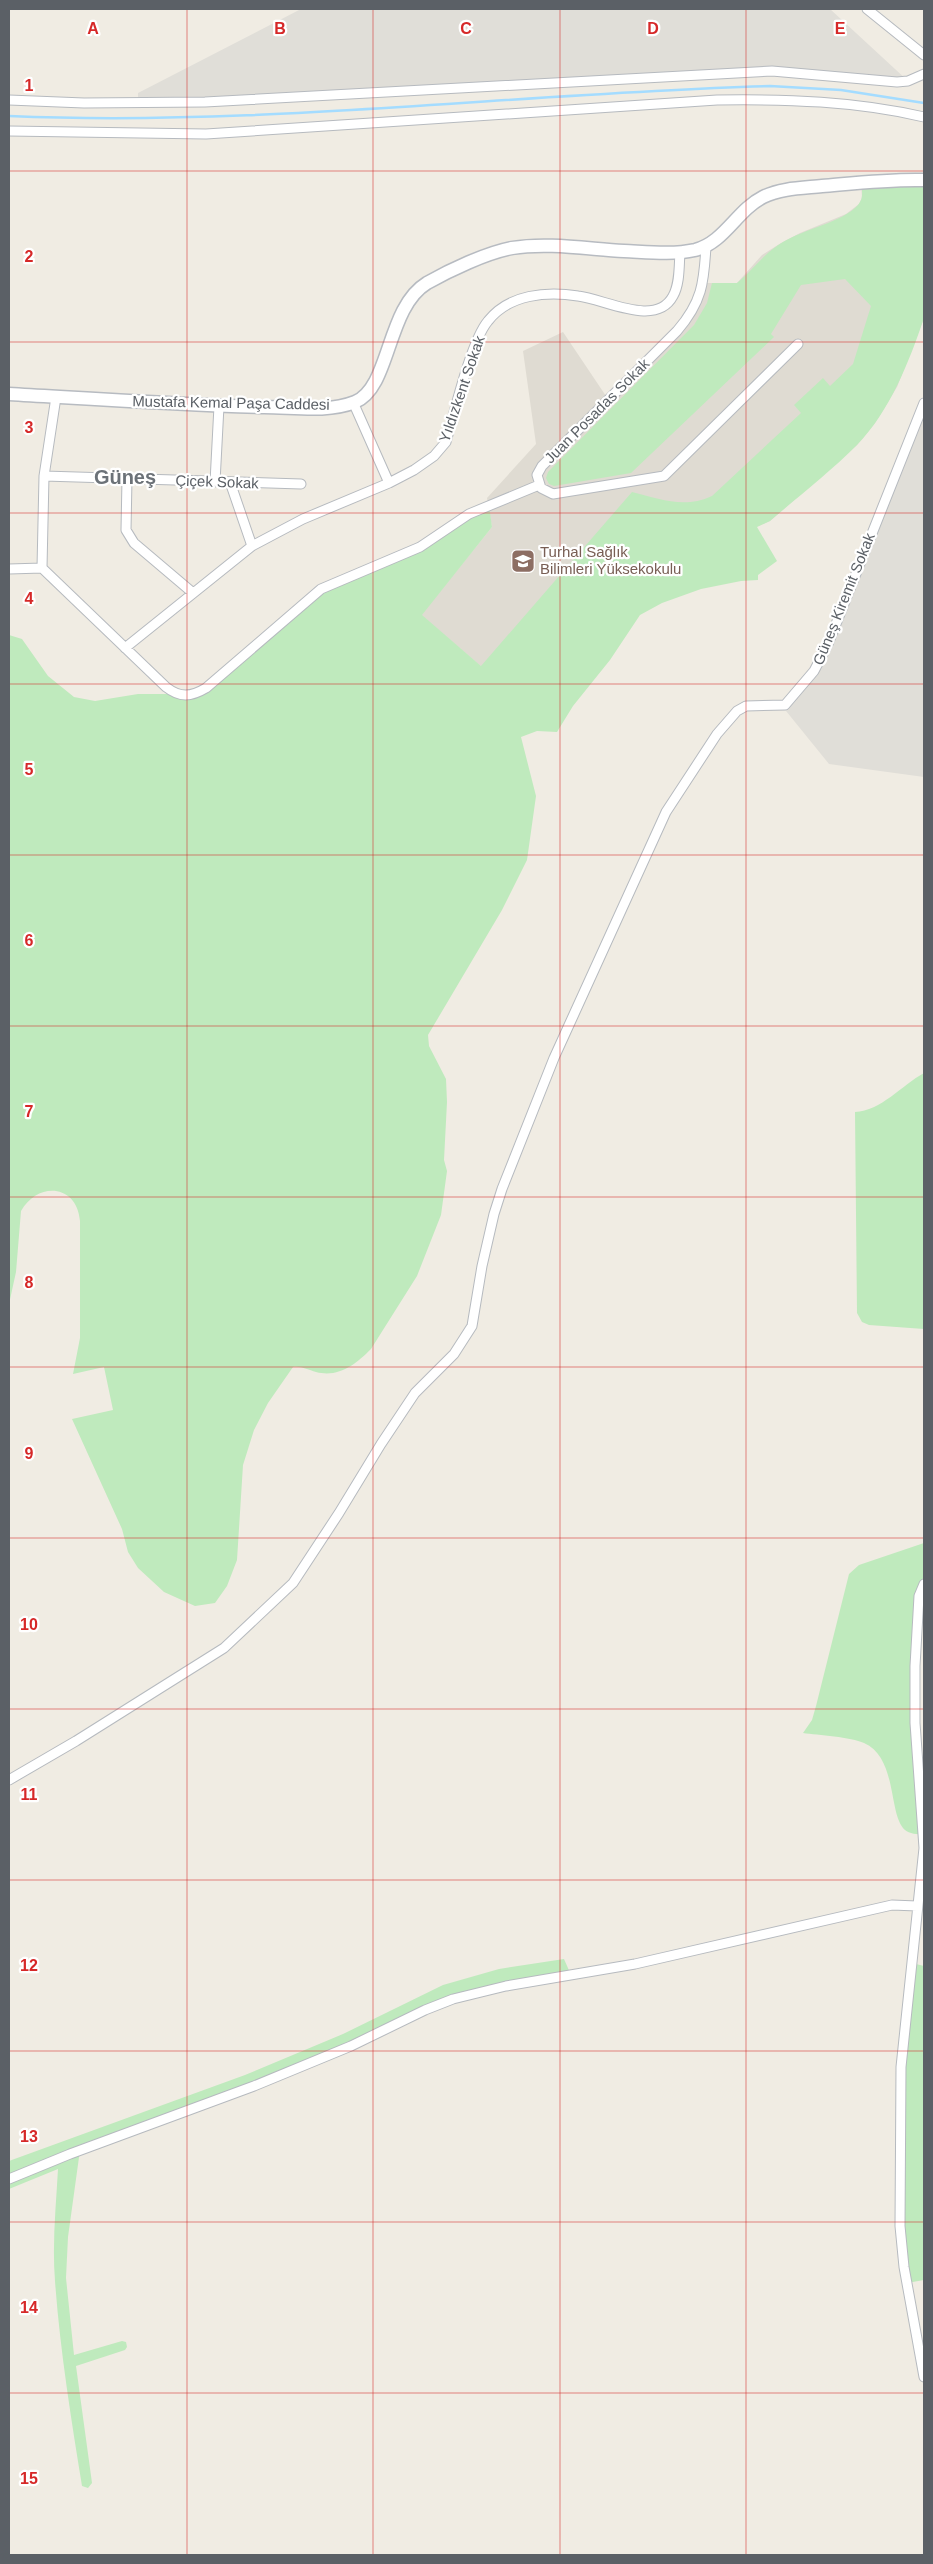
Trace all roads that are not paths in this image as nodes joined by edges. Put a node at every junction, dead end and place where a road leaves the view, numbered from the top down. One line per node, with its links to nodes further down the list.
1 (867, 9): 2 (street)
2 (924, 55)
3 (924, 74): 4 (street)
4 (9, 100)
5 (924, 117): 6 (street)
6 (9, 131)
7 (924, 180): 8 (street, Mustafa Kemal Paşa Caddesi)
8 (706, 246): 9 (street, Mustafa Kemal Paşa Caddesi); 22 (street, Juan Posadas Sokak)
9 (680, 252): 13 (street, Mustafa Kemal Paşa Caddesi); 20 (street, Yıldızkent Sokak)
10 (798, 344): 22 (street)
11 (9, 394): 12 (street, Mustafa Kemal Paşa Caddesi)
12 (56, 397): 15 (street, Mustafa Kemal Paşa Caddesi); 16 (street)
13 (353, 402): 15 (street, Mustafa Kemal Paşa Caddesi); 20 (street)
14 (924, 403): 29 (street, Güneş Kiremit Sokak)
15 (219, 406): 18 (street)
16 (44, 476): 17 (street, Çiçek Sokak); 24 (street)
17 (127, 479): 18 (street, Çiçek Sokak); 26 (street)
18 (215, 482): 19 (street, Çiçek Sokak)
19 (230, 482): 21 (street, Çiçek Sokak); 23 (street)
20 (389, 483): 23 (street, Yıldızkent Sokak)
21 (301, 484)
22 (539, 485): 27 (street)
23 (252, 546): 26 (street, Yıldızkent Sokak)
24 (42, 568): 25 (street); 27 (street)
25 (9, 569)
26 (193, 593): 27 (street, Yıldızkent Sokak)
27 (125, 648)
28 (924, 1584): 30 (street)
29 (9, 1780)
30 (917, 1906): 31 (street); 32 (street)
31 (9, 2179)
32 (924, 2377)

